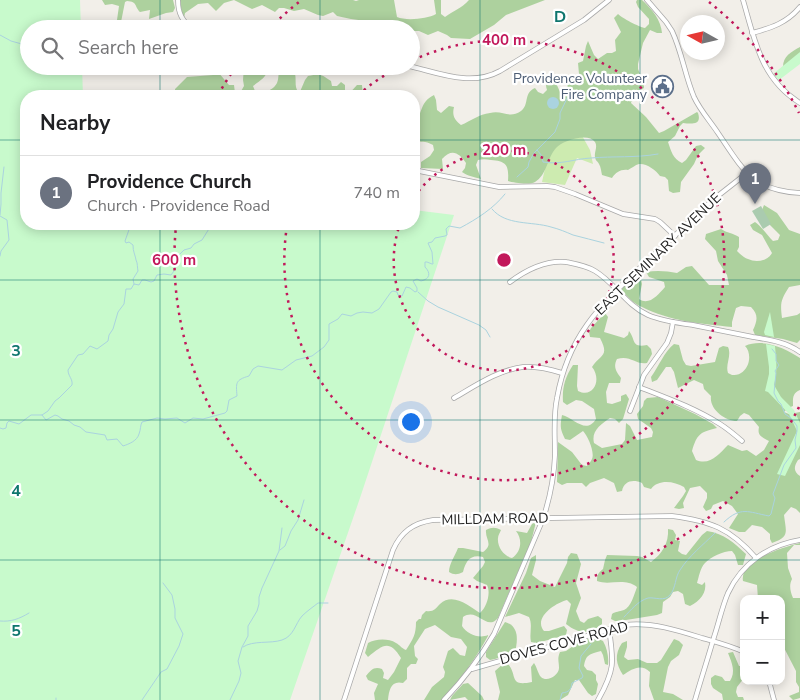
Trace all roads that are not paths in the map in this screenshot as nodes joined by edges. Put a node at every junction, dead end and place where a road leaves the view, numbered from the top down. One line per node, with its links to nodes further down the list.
1 (178, 0): 6 (street)
2 (609, 0): 8 (street)
3 (647, 0): 11 (street)
4 (743, 0): 7 (street)
5 (800, 7): 7 (street)
6 (183, 20)
7 (752, 33): 9 (street)
8 (420, 69)
9 (800, 103)
10 (420, 171): 13 (street)
11 (747, 173): 12 (street); 13 (street, EAST SEMINARY AVENUE)
12 (800, 193)
13 (675, 236): 15 (street, EAST SEMINARY AVENUE)
14 (510, 282): 15 (street)
15 (617, 290): 16 (street); 18 (street, EAST SEMINARY AVENUE)
16 (674, 322): 17 (street); 19 (street)
17 (800, 352)
18 (562, 373): 20 (street); 23 (street, EAST SEMINARY AVENUE)
19 (639, 387): 21 (street); 22 (street)
20 (454, 398)
21 (630, 411)
22 (742, 441)
23 (543, 518): 25 (street, MILLDAM ROAD); 29 (street, EAST SEMINARY AVENUE); 31 (street, MILLDAM ROAD)
24 (800, 540): 25 (street)
25 (756, 558): 27 (street)
26 (609, 630): 27 (street, DOVES COVE ROAD); 29 (street, DOVES COVE ROAD); 33 (street)
27 (713, 641): 28 (street, DOVES COVE ROAD); 34 (street)
28 (740, 651)
29 (472, 669): 32 (street, EAST SEMINARY AVENUE)
30 (770, 685): 35 (street)
31 (344, 700)
32 (444, 700)
33 (598, 700)
34 (695, 700)
35 (774, 700)

